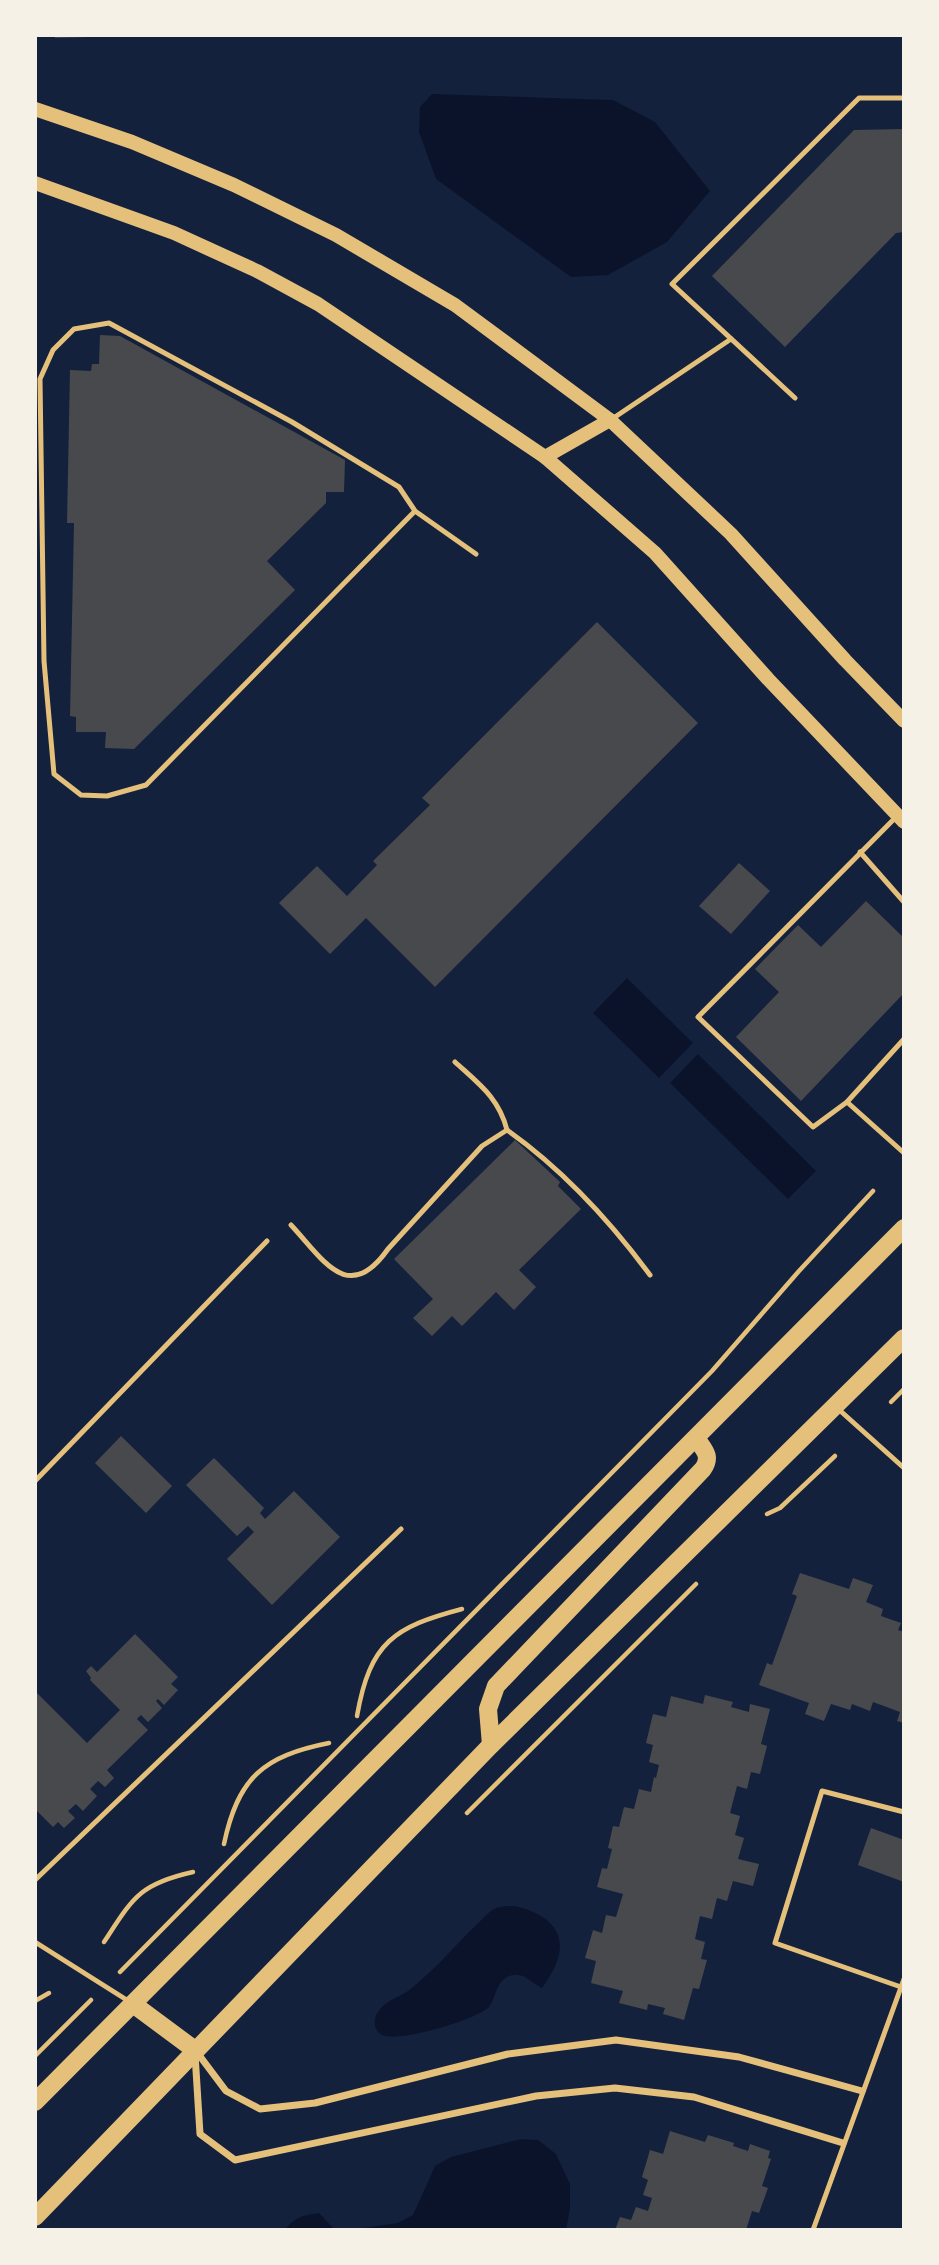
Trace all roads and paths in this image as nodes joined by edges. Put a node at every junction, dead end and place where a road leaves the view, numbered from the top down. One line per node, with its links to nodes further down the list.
1 (904, 98): 4 (lane)
2 (35, 109): 6 (main road)
3 (35, 183): 7 (main road)
4 (731, 339): 5 (lane); 6 (lane)
5 (795, 398)
6 (610, 420): 7 (main road); 10 (main road)
7 (545, 457): 11 (main road)
8 (415, 511): 8 (lane); 9 (lane)
9 (476, 554)
10 (904, 721)
11 (901, 819): 12 (lane)
12 (860, 852): 13 (lane); 16 (lane)
13 (904, 902)
14 (904, 1039): 16 (lane)
15 (456, 1062): 17 (lane)
16 (847, 1102): 18 (lane)
17 (507, 1130): 20 (lane); 23 (lane)
18 (904, 1153)
19 (873, 1191): 46 (path)
20 (291, 1225)
21 (904, 1228): 28 (main road)
22 (267, 1241): 31 (lane)
23 (650, 1275)
24 (904, 1338): 27 (main road)
25 (904, 1389): 26 (path)
26 (891, 1402)
27 (836, 1407): 30 (lane); 38 (main road)
28 (696, 1438): 38 (main road); 51 (main road)
29 (835, 1456): 32 (path)
30 (904, 1468)
31 (35, 1481)
32 (759, 1522)
33 (401, 1530): 43 (lane)
34 (700, 1580): 40 (path)
35 (462, 1609): 36 (path)
36 (357, 1716)
37 (329, 1743): 41 (path)
38 (491, 1745): 53 (main road)
39 (904, 1812): 48 (lane)
40 (465, 1814)
41 (225, 1844)
42 (193, 1872): 45 (path)
43 (35, 1880)
44 (35, 1942): 51 (lane)
45 (104, 1942)
46 (146, 1945)
47 (904, 1979): 48 (lane)
48 (901, 1987): 55 (lane)
49 (49, 1993): 50 (path)
50 (35, 2001)
51 (134, 2004): 53 (main road); 56 (main road)
52 (54, 2037): 54 (path)
53 (195, 2050): 55 (street); 57 (street); 58 (main road)
54 (35, 2056)
55 (862, 2091): 57 (lane)
56 (35, 2102)
57 (843, 2143): 59 (lane)
58 (35, 2217)
59 (813, 2230)

